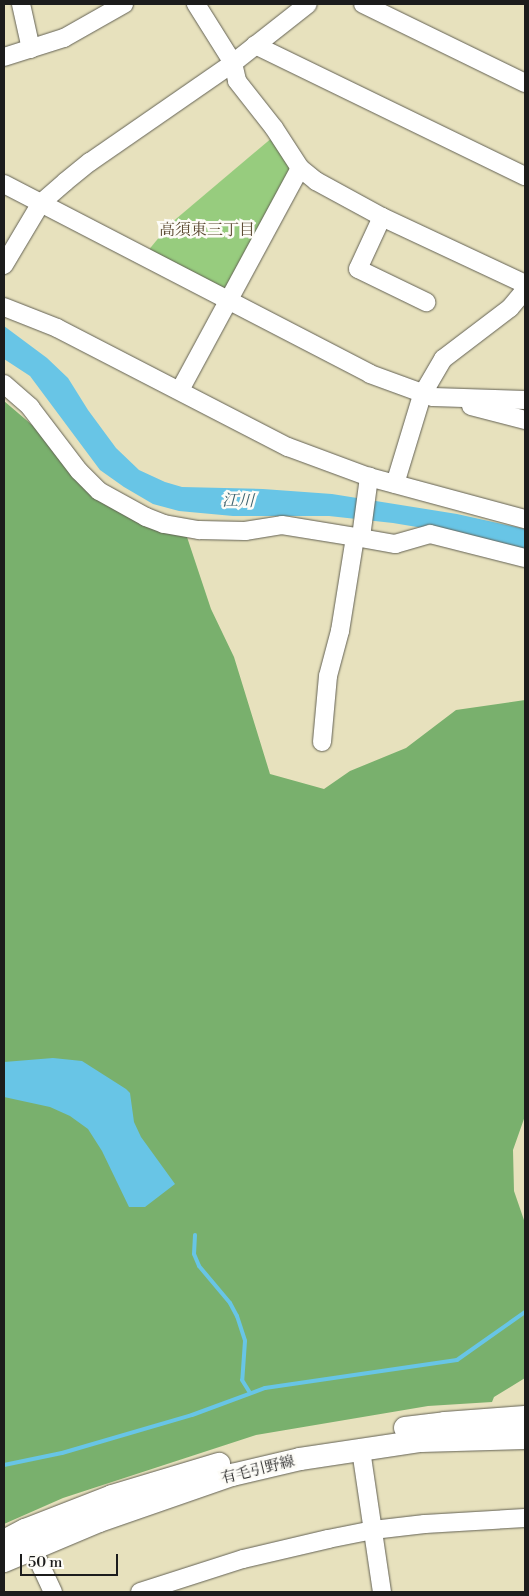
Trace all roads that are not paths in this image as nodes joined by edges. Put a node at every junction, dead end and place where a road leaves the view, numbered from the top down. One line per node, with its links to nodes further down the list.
1 (21, 4): 7 (street)
2 (124, 4): 7 (street)
3 (196, 4): 9 (street)
4 (308, 4): 6 (street)
5 (363, 4): 10 (street)
6 (255, 45): 9 (street); 12 (street)
7 (31, 49): 8 (street)
8 (4, 57)
9 (233, 63): 11 (street); 14 (street)
10 (525, 83)
11 (300, 168): 15 (street); 19 (street)
12 (525, 176)
13 (4, 184): 14 (street)
14 (41, 204): 16 (street); 19 (street)
15 (382, 217): 17 (street); 20 (street)
16 (4, 265)
17 (525, 284)
18 (525, 290): 24 (street)
19 (229, 301): 23 (street); 24 (street)
20 (426, 302)
21 (4, 307): 23 (street)
22 (4, 384): 31 (street)
23 (180, 390): 28 (street)
24 (422, 395): 25 (street); 29 (street)
25 (441, 399): 26 (street); 27 (street)
26 (525, 400)
27 (525, 420)
28 (369, 477): 29 (street); 31 (street)
29 (395, 484): 30 (street)
30 (525, 519)
31 (358, 537): 32 (street); 33 (street)
32 (525, 558)
33 (322, 742)
34 (525, 1417): 39 (main road, 有毛引野線)
35 (525, 1438): 36 (main road, 有毛引野線)
36 (361, 1450): 38 (street); 39 (main road, 有毛引野線)
37 (525, 1518): 38 (street)
38 (373, 1530): 43 (street); 44 (street)
39 (28, 1539): 40 (main road, 有毛引野線); 41 (main road, 有毛引野線); 42 (street)
40 (4, 1540)
41 (4, 1561)
42 (53, 1592)
43 (140, 1592)
44 (382, 1592)

